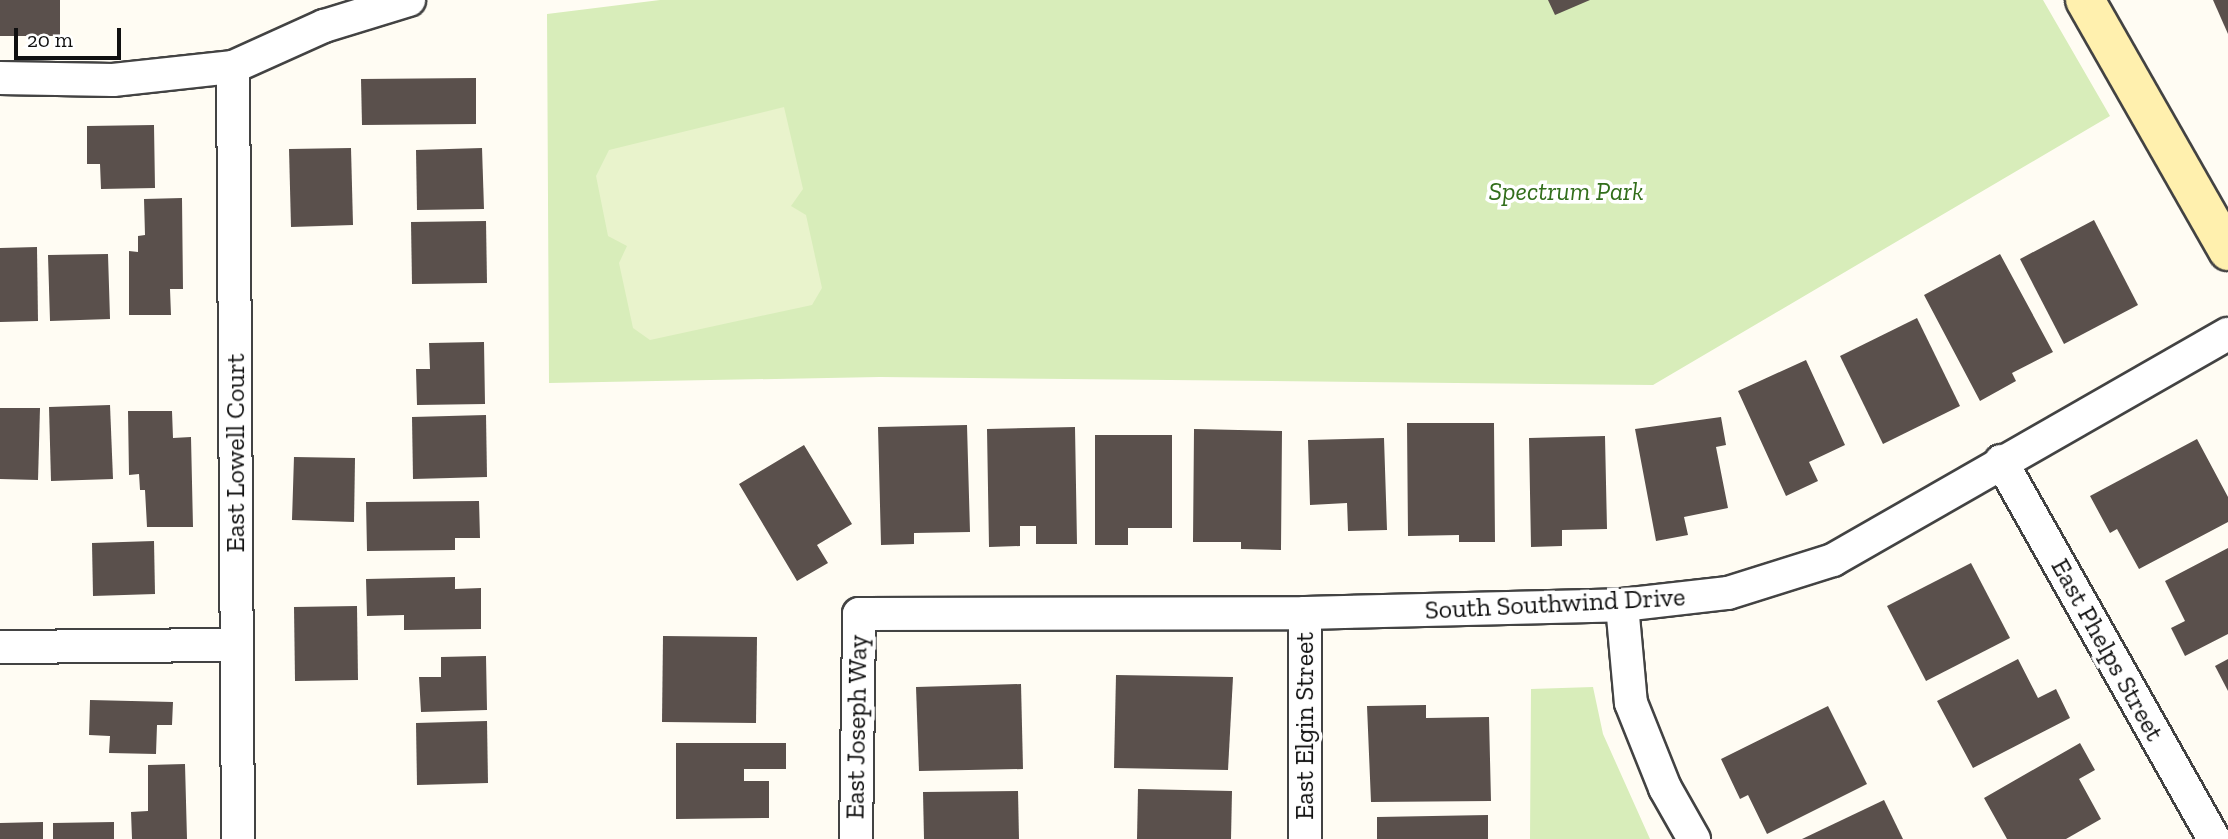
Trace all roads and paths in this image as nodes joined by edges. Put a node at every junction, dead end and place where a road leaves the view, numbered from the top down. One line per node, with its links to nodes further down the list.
1 (409, 0): 3 (street)
2 (2085, 0): 5 (street)
3 (233, 67): 4 (street); 11 (street, East Lowell Court)
4 (0, 78)
5 (2228, 251)
6 (2228, 334): 7 (street, South Southwind Drive)
7 (2001, 461): 8 (street, South Southwind Drive); 17 (street, East Phelps Street)
8 (1622, 606): 9 (street, South Southwind Drive); 16 (street)
9 (1305, 613): 10 (street, South Southwind Drive); 15 (street, East Elgin Street)
10 (859, 614): 14 (street, East Joseph Way)
11 (237, 645): 12 (street); 13 (street, East Lowell Court)
12 (0, 647)
13 (238, 839)
14 (856, 839)
15 (1305, 839)
16 (1694, 839)
17 (2214, 839)

